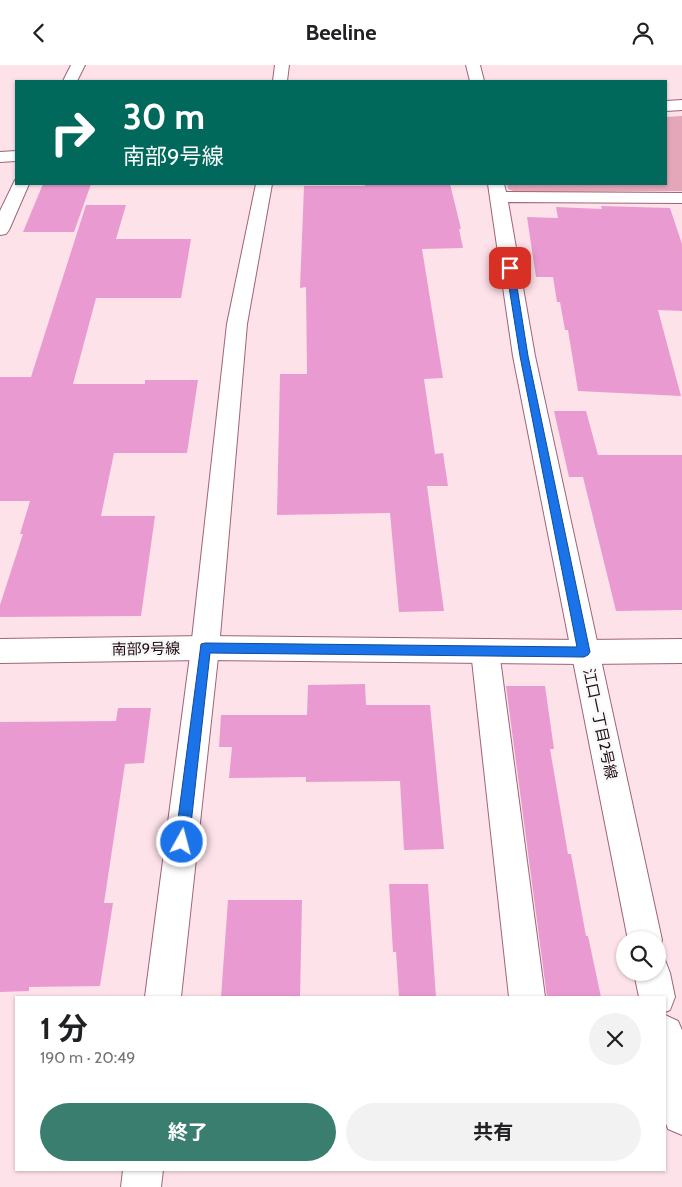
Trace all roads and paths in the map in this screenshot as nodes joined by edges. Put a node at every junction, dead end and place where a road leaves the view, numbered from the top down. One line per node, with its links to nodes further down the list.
1 (78, 65): 4 (street)
2 (282, 65): 5 (street)
3 (473, 65): 6 (street)
4 (70, 80)
5 (280, 80)
6 (477, 80)
7 (682, 105): 8 (street)
8 (667, 106)
9 (15, 156): 10 (street)
10 (0, 157)
11 (21, 185): 15 (street)
12 (264, 185): 16 (street)
13 (497, 190): 14 (street); 20 (street, 江口一丁目2号線)
14 (682, 198)
15 (0, 230)
16 (205, 648): 17 (street, 南部9号線); 18 (street, 南部9号線); 23 (street)
17 (0, 651)
18 (485, 651): 20 (street, 南部9号線); 24 (street)
19 (682, 651): 20 (street, 南部9号線)
20 (584, 652): 21 (street, 江口一丁目2号線)
21 (643, 931)
22 (654, 981): 25 (street)
23 (163, 996)
24 (527, 996)
25 (657, 996)
26 (666, 1043): 27 (street)
27 (682, 1115)
28 (143, 1171): 29 (street)
29 (141, 1187)

